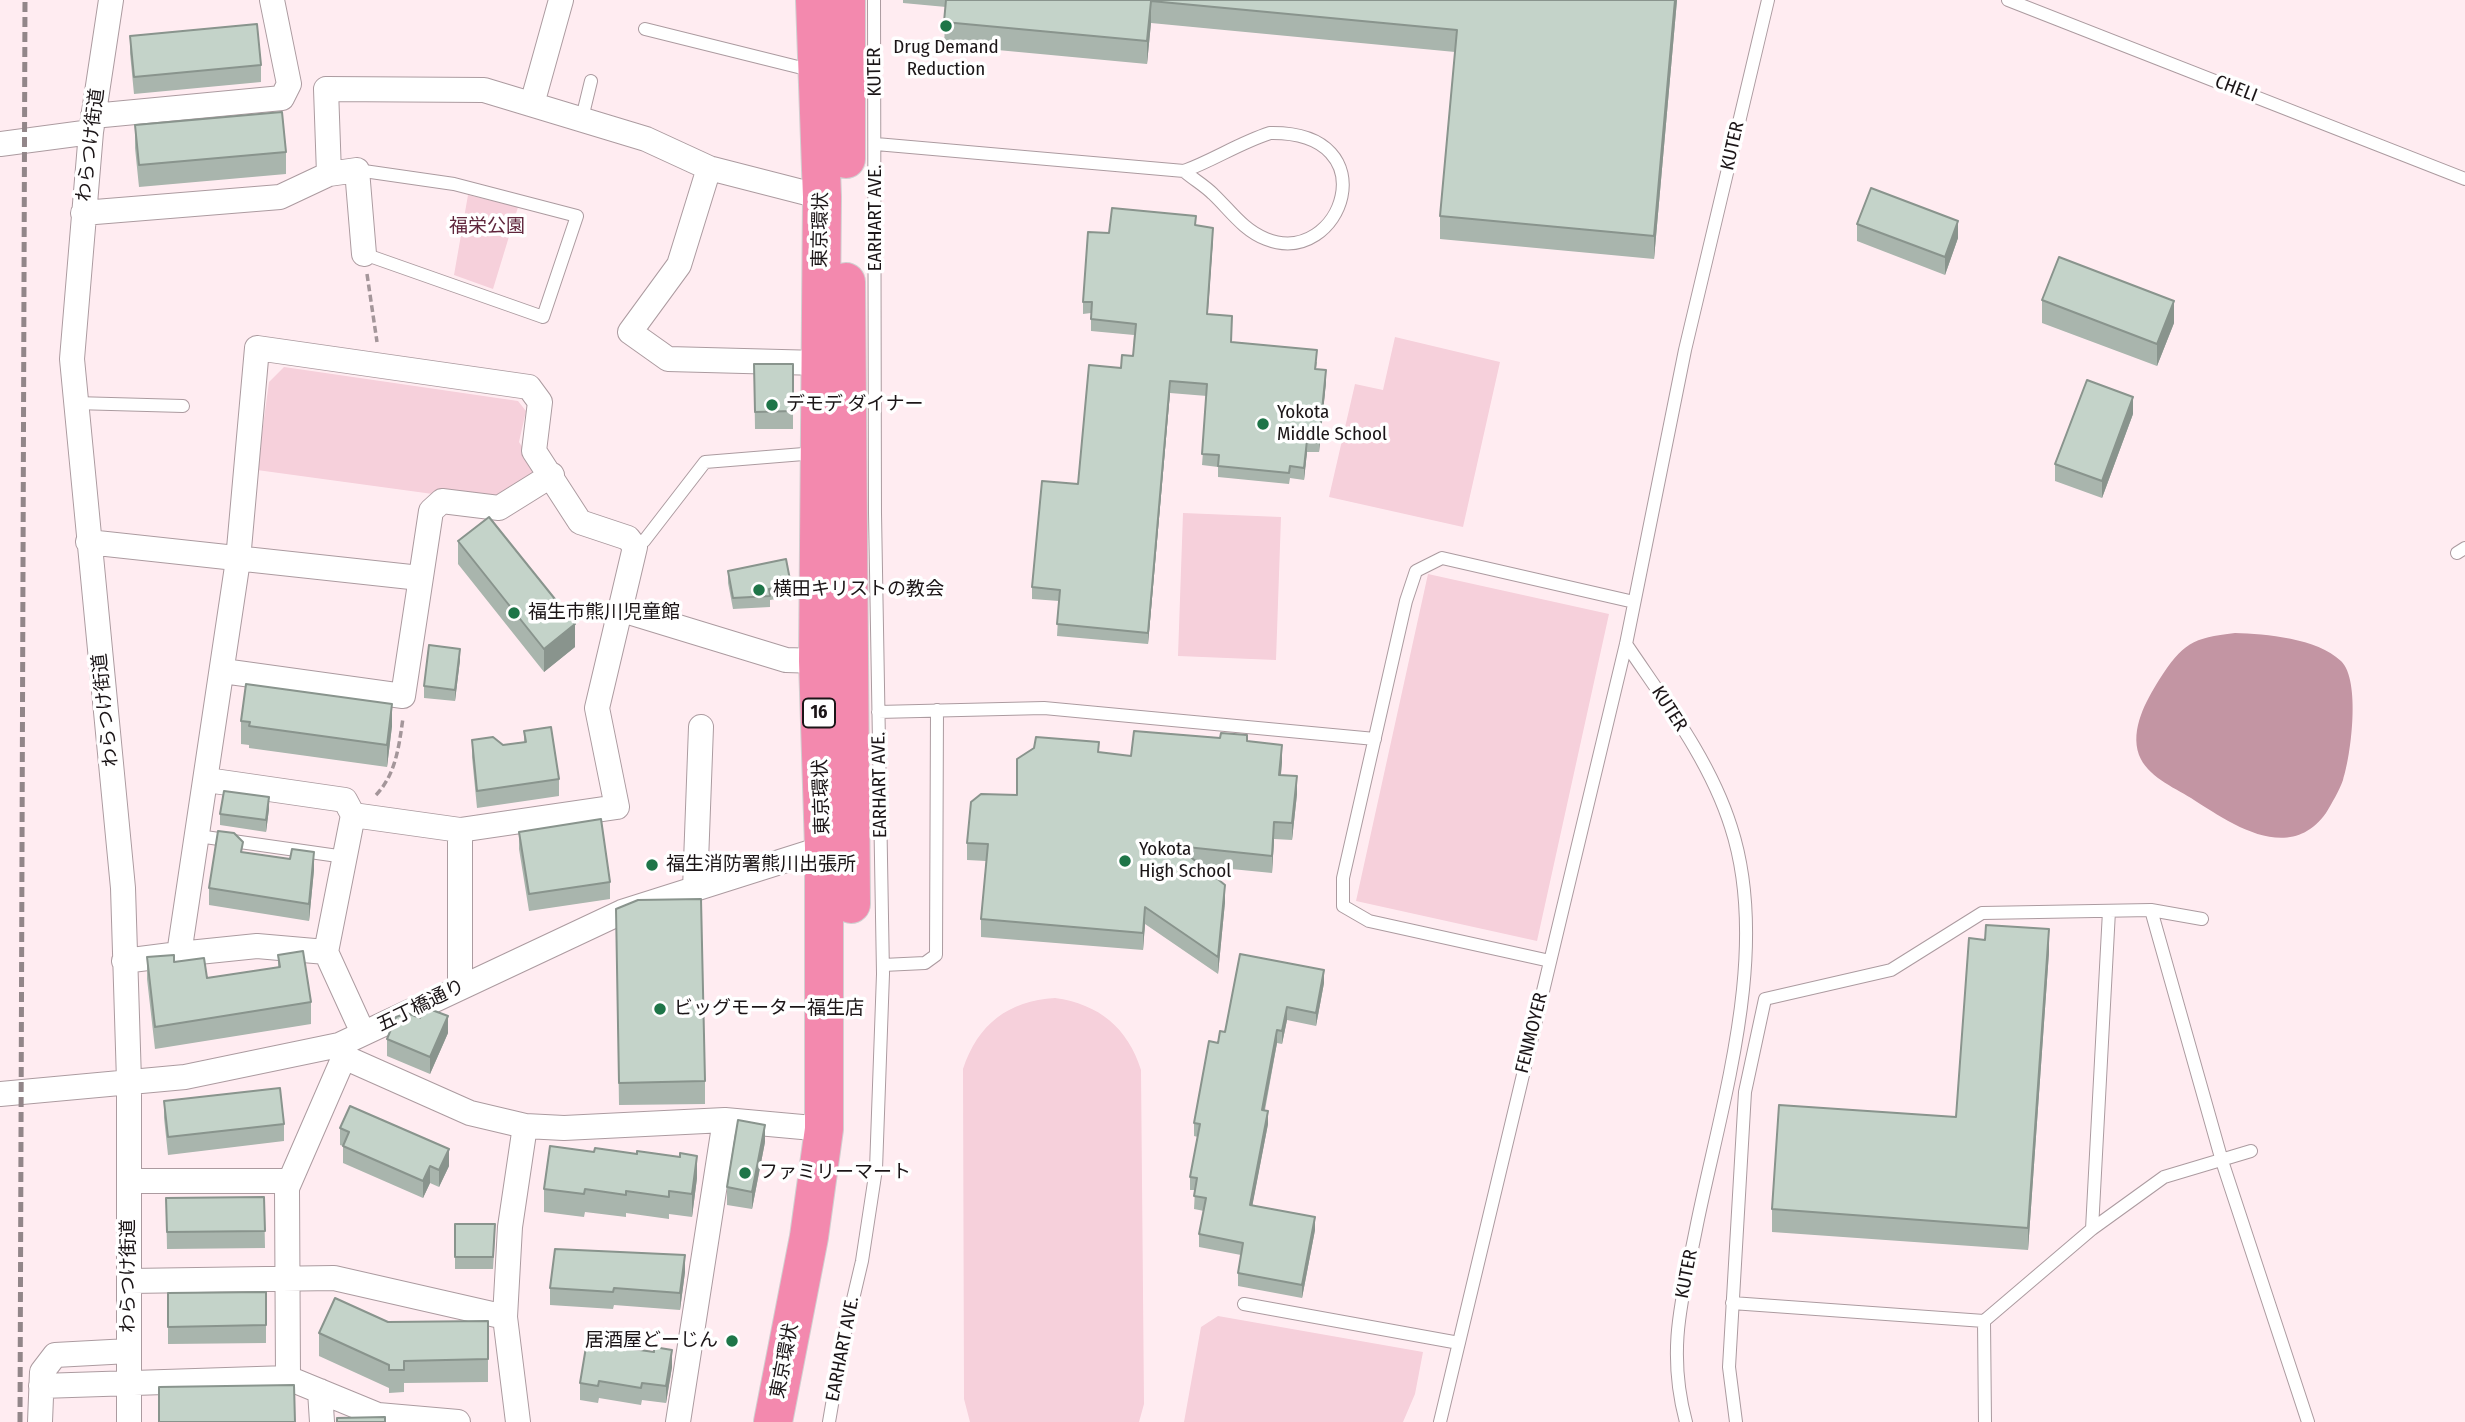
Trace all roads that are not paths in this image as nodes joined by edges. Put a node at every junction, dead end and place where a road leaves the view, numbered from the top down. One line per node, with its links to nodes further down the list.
1 (111, 0): 14 (street, わらつけ街道)
2 (272, 0): 14 (street)
3 (561, 0): 12 (street)
4 (815, 0): 10 (highway, 東京環状 / 16)
5 (846, 0): 47 (highway, 東京環状 / 16)
6 (874, 0): 16 (lane, KUTER)
7 (1768, 0): 34 (lane, KUTER)
8 (2008, 0): 21 (lane, CHELI)
9 (645, 29): 10 (lane)
10 (818, 72): 22 (highway, 東京環状 / 16)
11 (591, 81): 13 (lane)
12 (532, 104): 13 (street); 20 (street)
13 (582, 118): 17 (street)
14 (92, 124): 15 (street); 23 (street, わらつけ街道)
15 (0, 144)
16 (876, 144): 19 (lane); 40 (lane, EARHART AVE.)
17 (709, 167): 22 (street); 25 (street)
18 (357, 170): 20 (street); 24 (street); 24 (lane)
19 (1184, 171): 19 (lane)
20 (329, 174): 23 (street)
21 (2465, 179)
22 (822, 197): 25 (highway, 東京環状 / 16)
23 (83, 213): 26 (street, わらつけ街道)
24 (364, 254)
25 (819, 363): 28 (highway, 東京環状 / 16)
26 (75, 403): 27 (lane); 30 (street, わらつけ街道)
27 (183, 406)
28 (820, 453): 31 (lane); 37 (highway, 東京環状 / 16)
29 (552, 475): 31 (street); 32 (street); 33 (street)
30 (88, 542): 32 (street); 55 (street, わらつけ街道)
31 (635, 547): 35 (street)
32 (238, 560): 33 (street); 38 (street)
33 (420, 578): 38 (street)
34 (1634, 602): 36 (lane, KUTER); 42 (lane)
35 (619, 609): 37 (street); 45 (street)
36 (1626, 644): 56 (lane, FENMOYER); 93 (lane, KUTER)
37 (818, 661): 47 (highway, 東京環状 / 16)
38 (223, 671): 43 (street)
39 (937, 710): 40 (lane); 42 (lane); 57 (lane)
40 (878, 712): 57 (lane, EARHART AVE.)
41 (701, 727): 49 (street)
42 (1376, 739): 56 (lane)
43 (207, 780): 44 (street); 46 (street)
44 (353, 815): 45 (street); 48 (street)
45 (460, 830): 58 (street)
46 (198, 836): 48 (lane); 54 (street)
47 (837, 848): 49 (street, 五丁橋通り); 65 (highway, 東京環状 / 16); 90 (highway, 東京環状 / 16)
48 (345, 857): 53 (street)
49 (695, 888): 58 (street, 五丁橋通り)
50 (2151, 910): 51 (lane); 52 (lane); 67 (lane)
51 (2109, 911): 70 (lane); 73 (lane)
52 (2202, 919)
53 (326, 952): 54 (street); 59 (street)
54 (179, 954): 55 (street)
55 (124, 961): 61 (street, わらつけ街道)
56 (1550, 961): 77 (lane, FENMOYER)
57 (883, 965): 91 (lane, EARHART AVE.)
58 (460, 987): 59 (street, 五丁橋通り)
59 (363, 1034): 60 (street, 五丁橋通り)
60 (341, 1051): 61 (street, 五丁橋通り); 64 (street); 69 (street)
61 (129, 1081): 62 (street, 五丁橋通り); 68 (street, わらつけ街道)
62 (0, 1094)
63 (725, 1120): 64 (street); 65 (street); 88 (street)
64 (525, 1126): 75 (street)
65 (824, 1129): 89 (highway, 東京環状 / 16)
66 (2251, 1152): 67 (lane)
67 (2222, 1161): 70 (lane); 96 (lane)
68 (129, 1181): 69 (street); 72 (street, わらつけ街道)
69 (290, 1181): 71 (street)
70 (2092, 1229): 76 (lane)
71 (287, 1279): 72 (street); 75 (street); 79 (street)
72 (129, 1281): 78 (street, わらつけ街道)
73 (1732, 1303): 76 (lane); 94 (lane)
74 (1244, 1304): 77 (lane)
75 (505, 1317): 87 (street)
76 (1984, 1321): 95 (lane)
77 (1459, 1343): 92 (lane, FENMOYER)
78 (129, 1351): 80 (street, わらつけ街道); 81 (street)
79 (288, 1378): 80 (street); 82 (street)
80 (129, 1384): 81 (street); 84 (street, わらつけ街道)
81 (41, 1386): 83 (street)
82 (320, 1391): 85 (street); 86 (street)
83 (40, 1422)
84 (129, 1422)
85 (322, 1422)
86 (458, 1422)
87 (518, 1422)
88 (678, 1422)
89 (773, 1422)
90 (799, 1422)
91 (829, 1422)
92 (1440, 1422)
93 (1686, 1422)
94 (1735, 1422)
95 (1985, 1422)
96 (2308, 1422)

